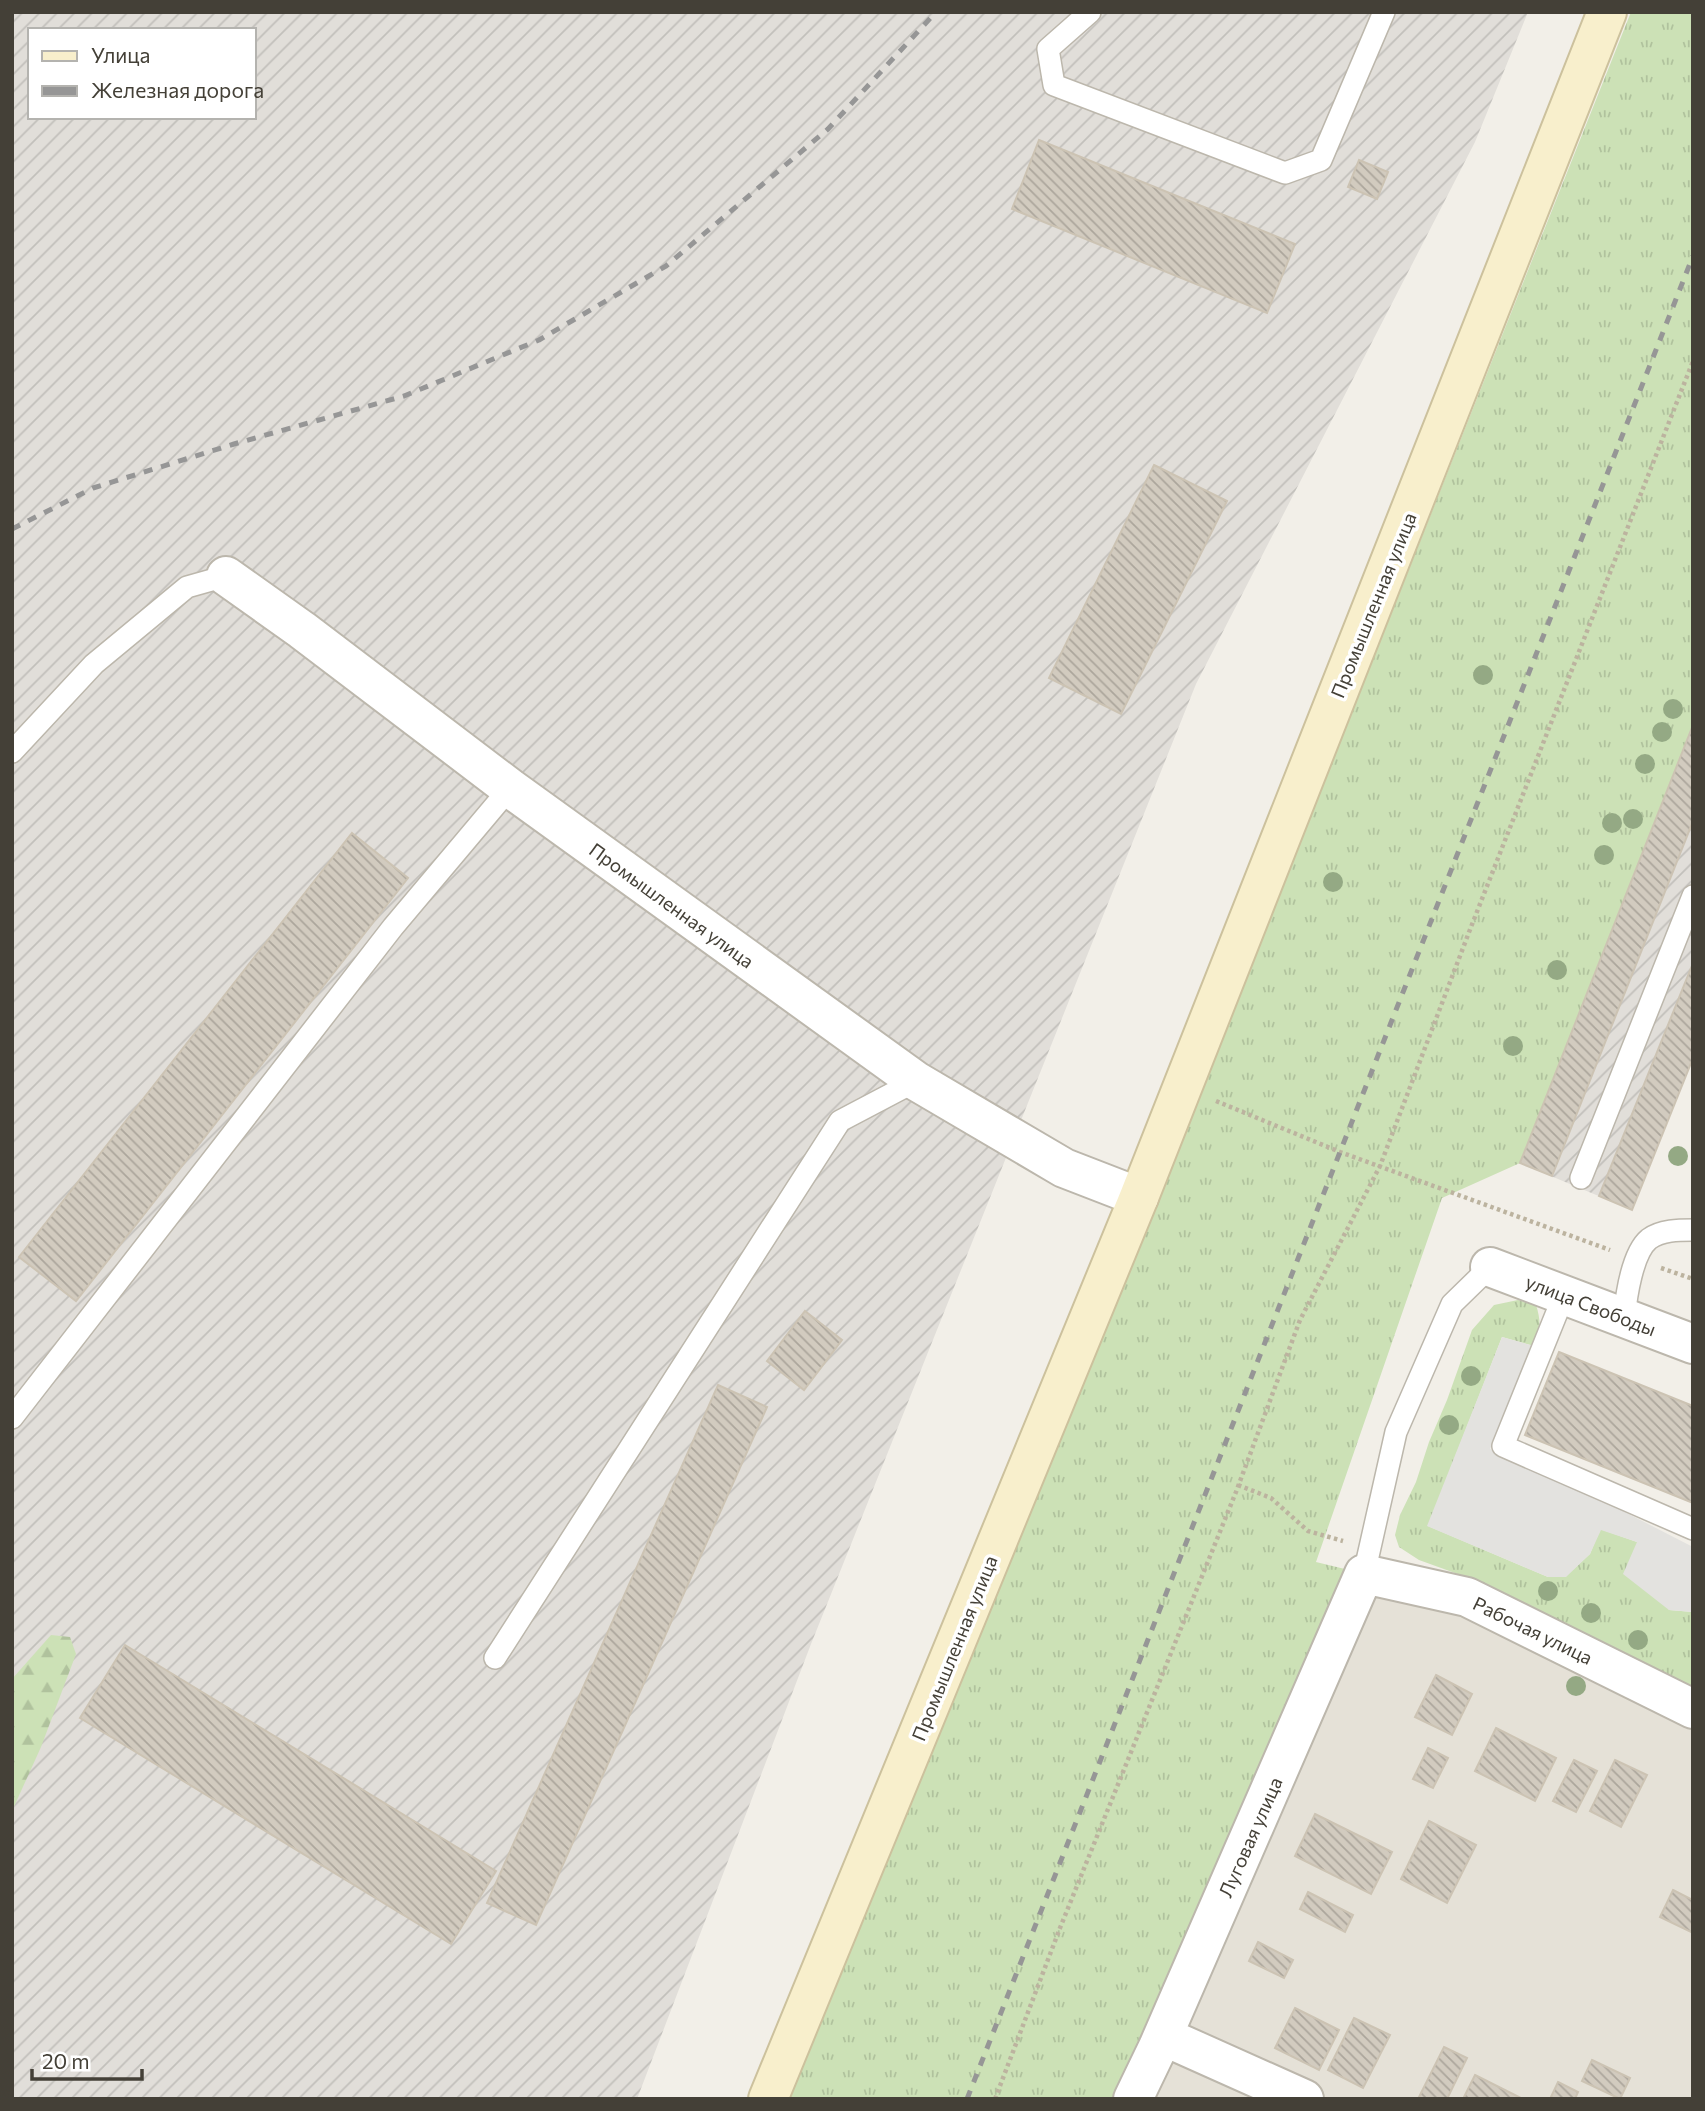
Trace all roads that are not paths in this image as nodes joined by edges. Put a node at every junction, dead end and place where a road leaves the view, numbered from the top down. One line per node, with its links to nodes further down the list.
1 (1090, 12): 2 (lane)
2 (1384, 12)
3 (1607, 12): 10 (street, Промышленная улица)
4 (226, 576): 5 (lane); 6 (street, Промышленная улица)
5 (12, 752)
6 (510, 788): 8 (street, Промышленная улица); 16 (lane)
7 (1693, 896): 9 (lane)
8 (916, 1080): 10 (street, Промышленная улица); 19 (lane)
9 (1581, 1178)
10 (1139, 1197): 22 (street, Промышленная улица)
11 (1693, 1230): 14 (lane)
12 (1490, 1267): 13 (street, улица Свободы); 18 (lane)
13 (1564, 1295): 14 (street, улица Свободы); 17 (lane)
14 (1624, 1318): 15 (street, улица Свободы)
15 (1693, 1344)
16 (12, 1418)
17 (1693, 1529)
18 (1367, 1562): 20 (street, Рабочая улица); 21 (street, Луговая улица)
19 (495, 1658)
20 (1693, 1709)
21 (1163, 2036): 23 (street, Луговая улица); 24 (street)
22 (768, 2099)
23 (1133, 2099)
24 (1304, 2099)

